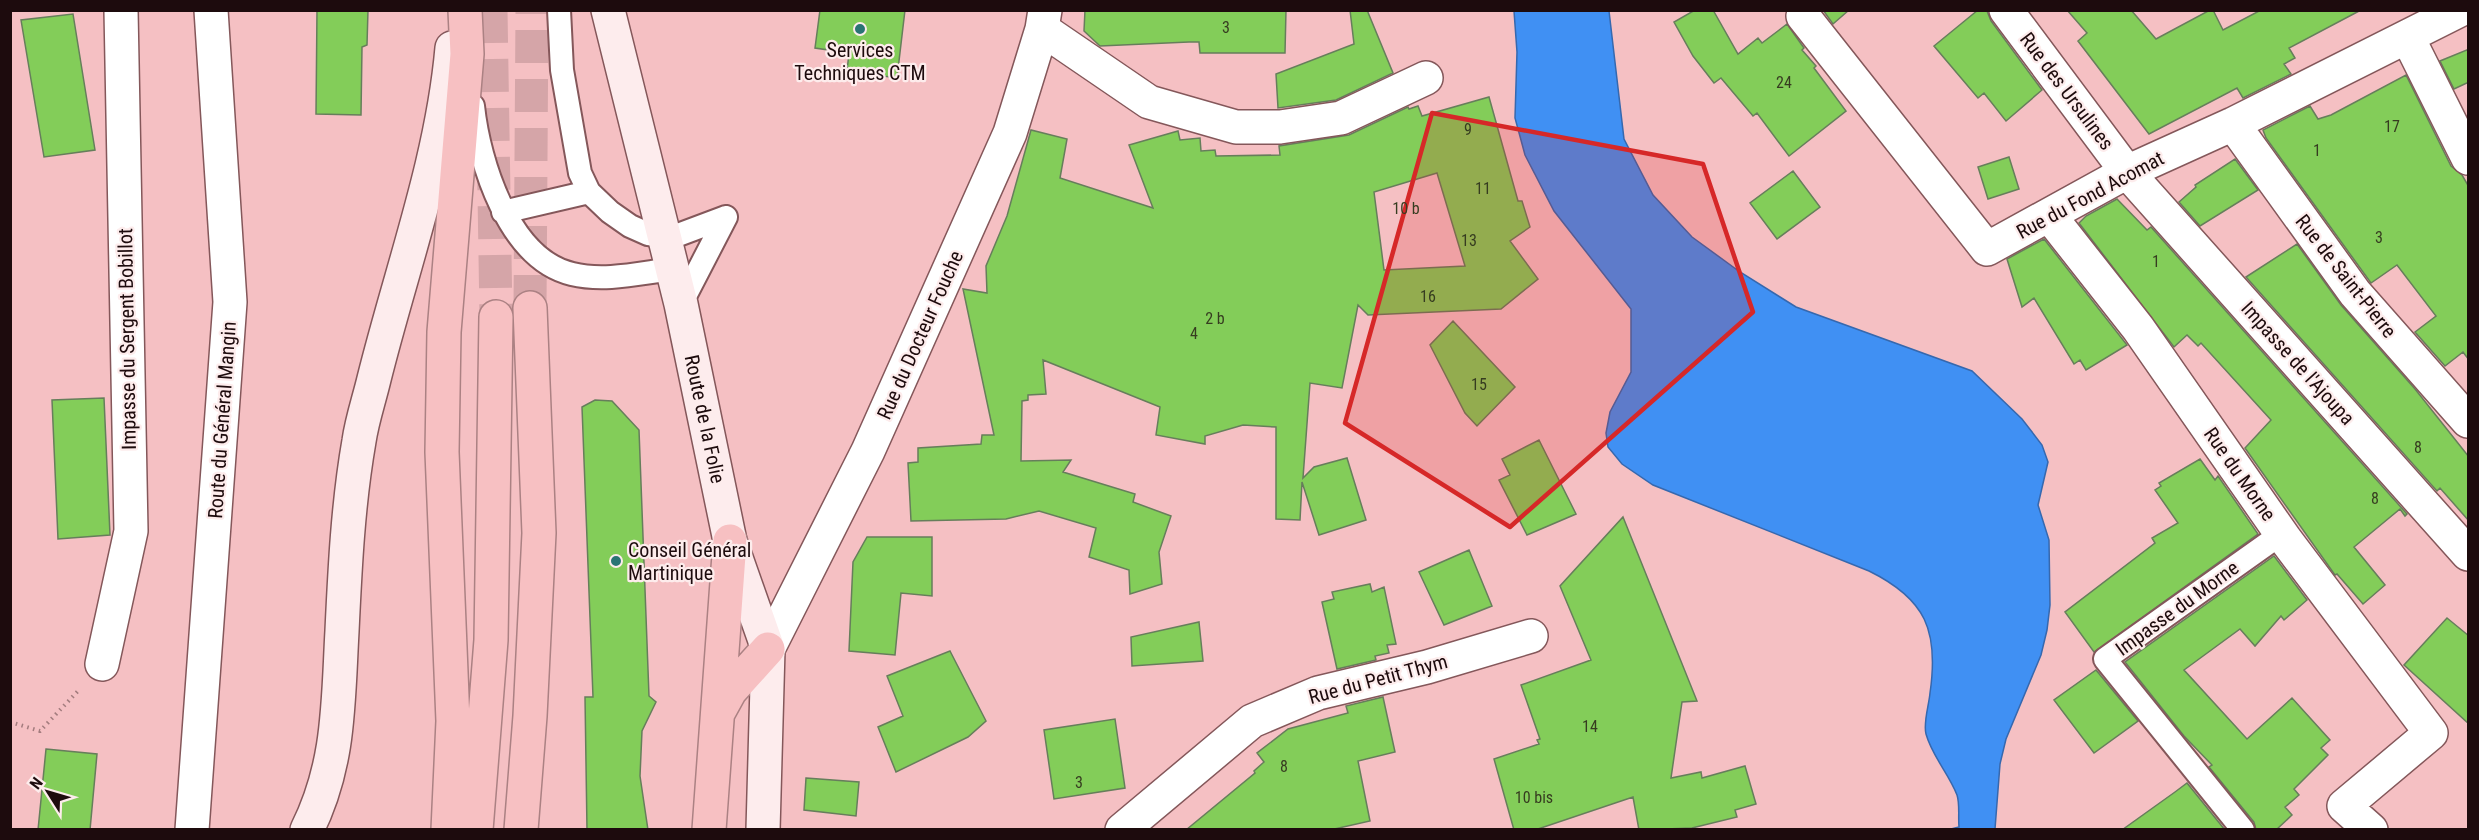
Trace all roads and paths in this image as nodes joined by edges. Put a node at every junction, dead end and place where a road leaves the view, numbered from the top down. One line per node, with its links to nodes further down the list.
1 (121, 10): 32 (street, Impasse du Sergent Bobillot)
2 (212, 10): 35 (street, Route du Général Mangin)
3 (455, 10): 36 (street)
4 (465, 10): 12 (highway)
5 (559, 10): 17 (lane)
6 (608, 10): 20 (street, Route de la Folie)
7 (2006, 10): 16 (street, Rue des Ursulines)
8 (2460, 10): 11 (street, Rue du Fond Acomat)
9 (1803, 16): 19 (street, Rue du Fond Acomat)
10 (1043, 20): 13 (street); 31 (street, Rue du Docteur Fouche)
11 (2408, 38): 14 (street, Rue du Fond Acomat); 15 (street)
12 (467, 54): 18 (lane); 37 (highway)
13 (1426, 78)
14 (2233, 124): 16 (street, Rue du Fond Acomat); 25 (street, Rue de Saint-Pierre)
15 (2469, 158)
16 (2127, 172): 19 (street, Rue du Fond Acomat); 29 (street, Impasse de l'Ajoupa)
17 (589, 192): 18 (lane); 20 (lane)
18 (504, 212): 21 (lane)
19 (2049, 215): 27 (street, Rue du Morne)
20 (665, 236): 21 (street, Route de la Folie); 22 (lane)
21 (673, 269): 22 (street, Route de la Folie)
22 (681, 304): 28 (street, Route de la Folie)
23 (530, 308): 39 (highway)
24 (496, 317): 38 (highway)
25 (2457, 389): 26 (street, Rue de Saint-Pierre)
26 (2469, 422)
27 (2281, 534): 43 (lane, Impasse du Morne); 44 (street, Rue du Morne)
28 (730, 541): 31 (street, Route de la Folie); 33 (highway)
29 (2469, 554)
30 (1531, 636): 42 (street, Rue du Petit Thym)
31 (768, 650): 33 (highway); 41 (street, Route de la Folie)
32 (102, 664): 34 (path)
33 (717, 715): 40 (highway)
34 (10, 722)
35 (192, 830)
36 (306, 830)
37 (448, 830)
38 (476, 830)
39 (521, 830)
40 (709, 830)
41 (763, 830)
42 (1122, 830)
43 (2243, 830)
44 (2370, 830)

